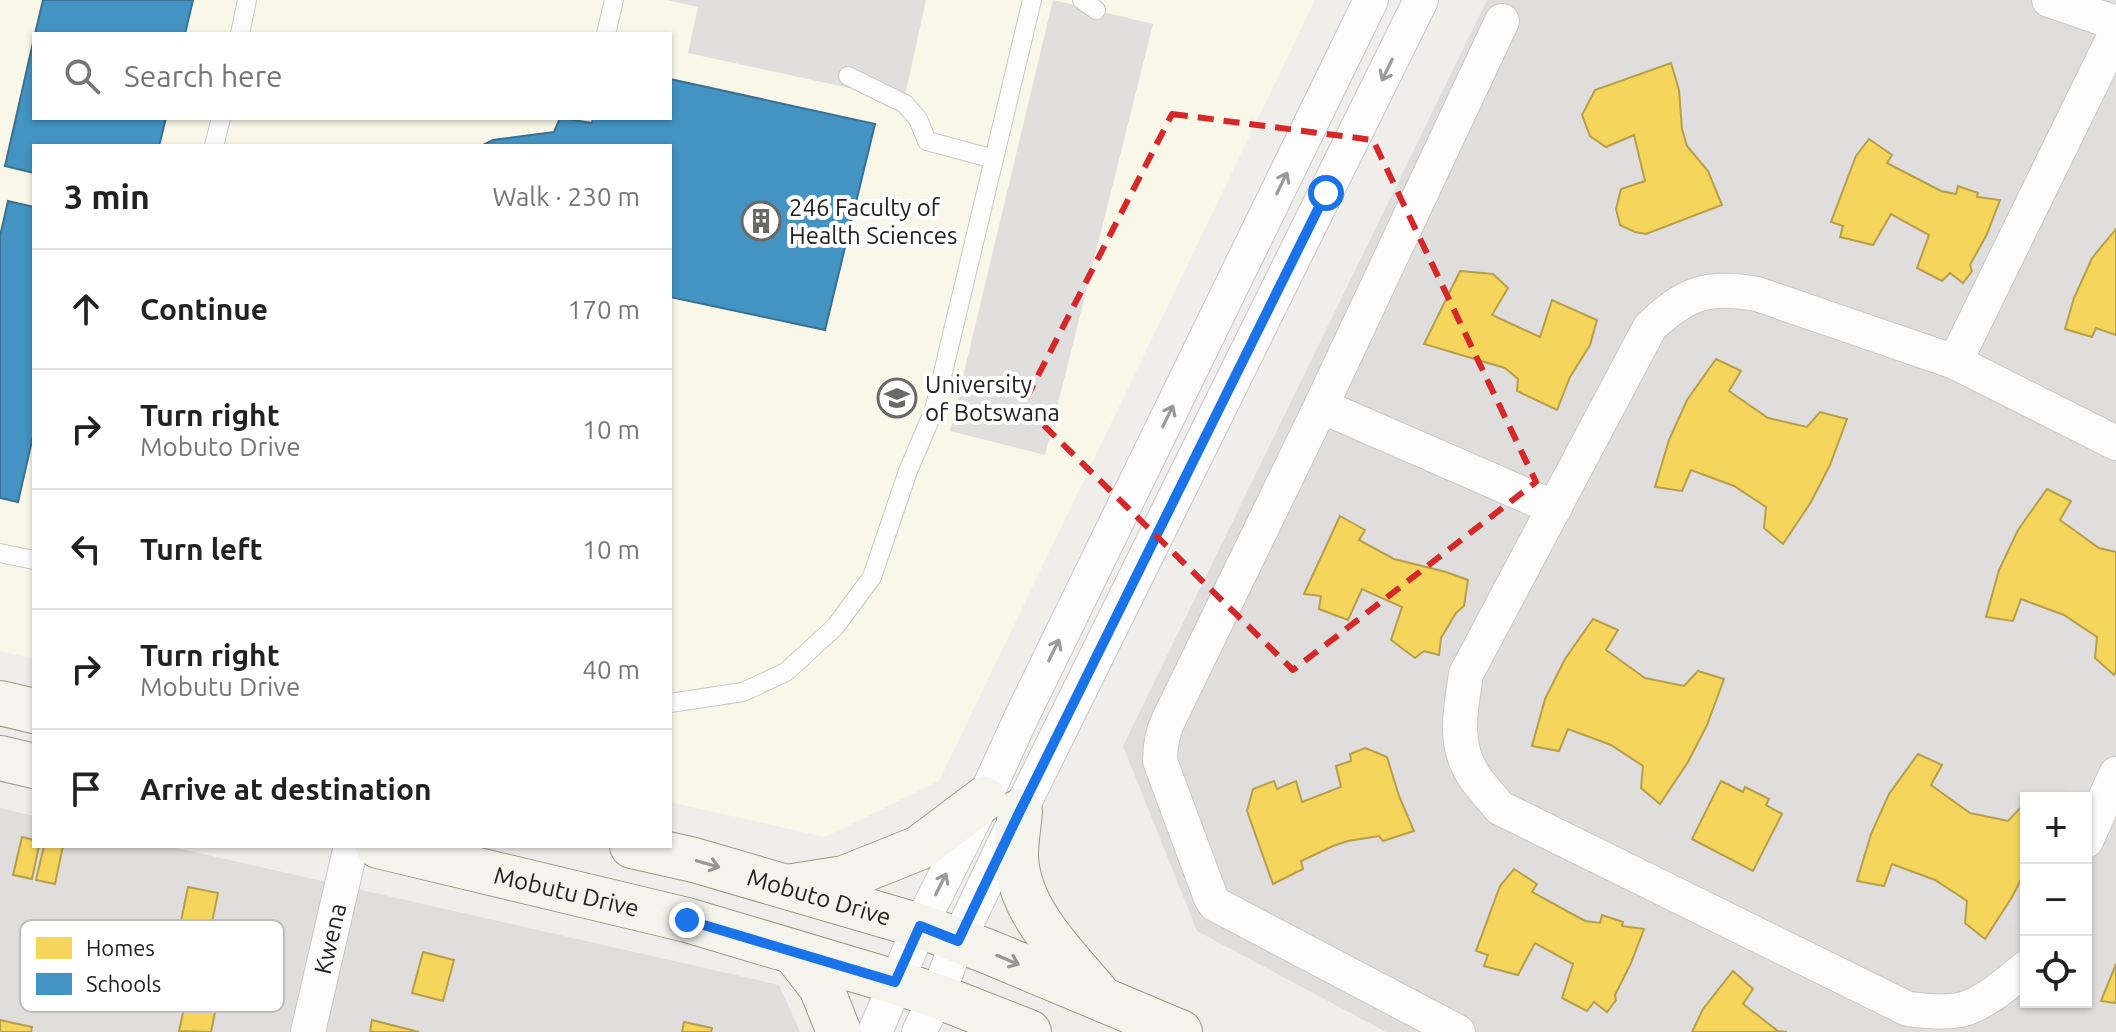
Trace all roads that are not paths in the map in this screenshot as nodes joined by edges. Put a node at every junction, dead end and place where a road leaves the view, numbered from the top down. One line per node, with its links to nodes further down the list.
1 (247, 0): 9 (lane)
2 (614, 0): 10 (lane)
3 (1032, 0): 15 (lane)
4 (1371, 0): 30 (street, one-way to 4)
5 (1421, 0): 30 (street, one-way to 30)
6 (2049, 0): 8 (street)
7 (1502, 21): 17 (street)
8 (2116, 23)
9 (240, 32)
10 (606, 32)
11 (2116, 33): 16 (street)
12 (848, 76): 15 (lane)
13 (220, 120): 14 (lane)
14 (214, 144)
15 (994, 159): 18 (lane)
16 (1955, 362): 20 (street); 21 (street)
17 (1321, 406): 21 (street); 47 (street)
18 (934, 410): 19 (lane); 25 (lane)
19 (954, 415)
20 (2116, 443)
21 (1555, 508): 38 (street)
22 (0, 554): 23 (lane)
23 (32, 560)
24 (0, 703): 26 (main road)
25 (672, 703)
26 (32, 711)
27 (0, 758): 28 (main road)
28 (32, 766)
29 (2115, 778): 31 (street)
30 (1002, 805): 35 (main road); 36 (street); 40 (main road)
31 (2092, 828)
32 (351, 848): 42 (street, Kwena)
33 (386, 848): 37 (main road, Mobutu Drive)
34 (641, 848): 35 (main road, Mobuto Drive, one-way to 35)
35 (787, 887): 36 (main road, Mobuto Drive)
36 (939, 933): 39 (street); 40 (main road, Mobuto Drive, one-way to 40); 41 (street)
37 (794, 952): 39 (main road, Mobutu Drive); 43 (main road)
38 (2020, 973)
39 (895, 982): 41 (main road, Mobutu Drive); 44 (street)
40 (1103, 1000): 46 (main road, Mobuto Drive)
41 (928, 1014): 45 (main road, Mobutu Drive)
42 (308, 1032)
43 (839, 1032)
44 (875, 1032)
45 (1029, 1032)
46 (1180, 1032)
47 (1458, 1032)

